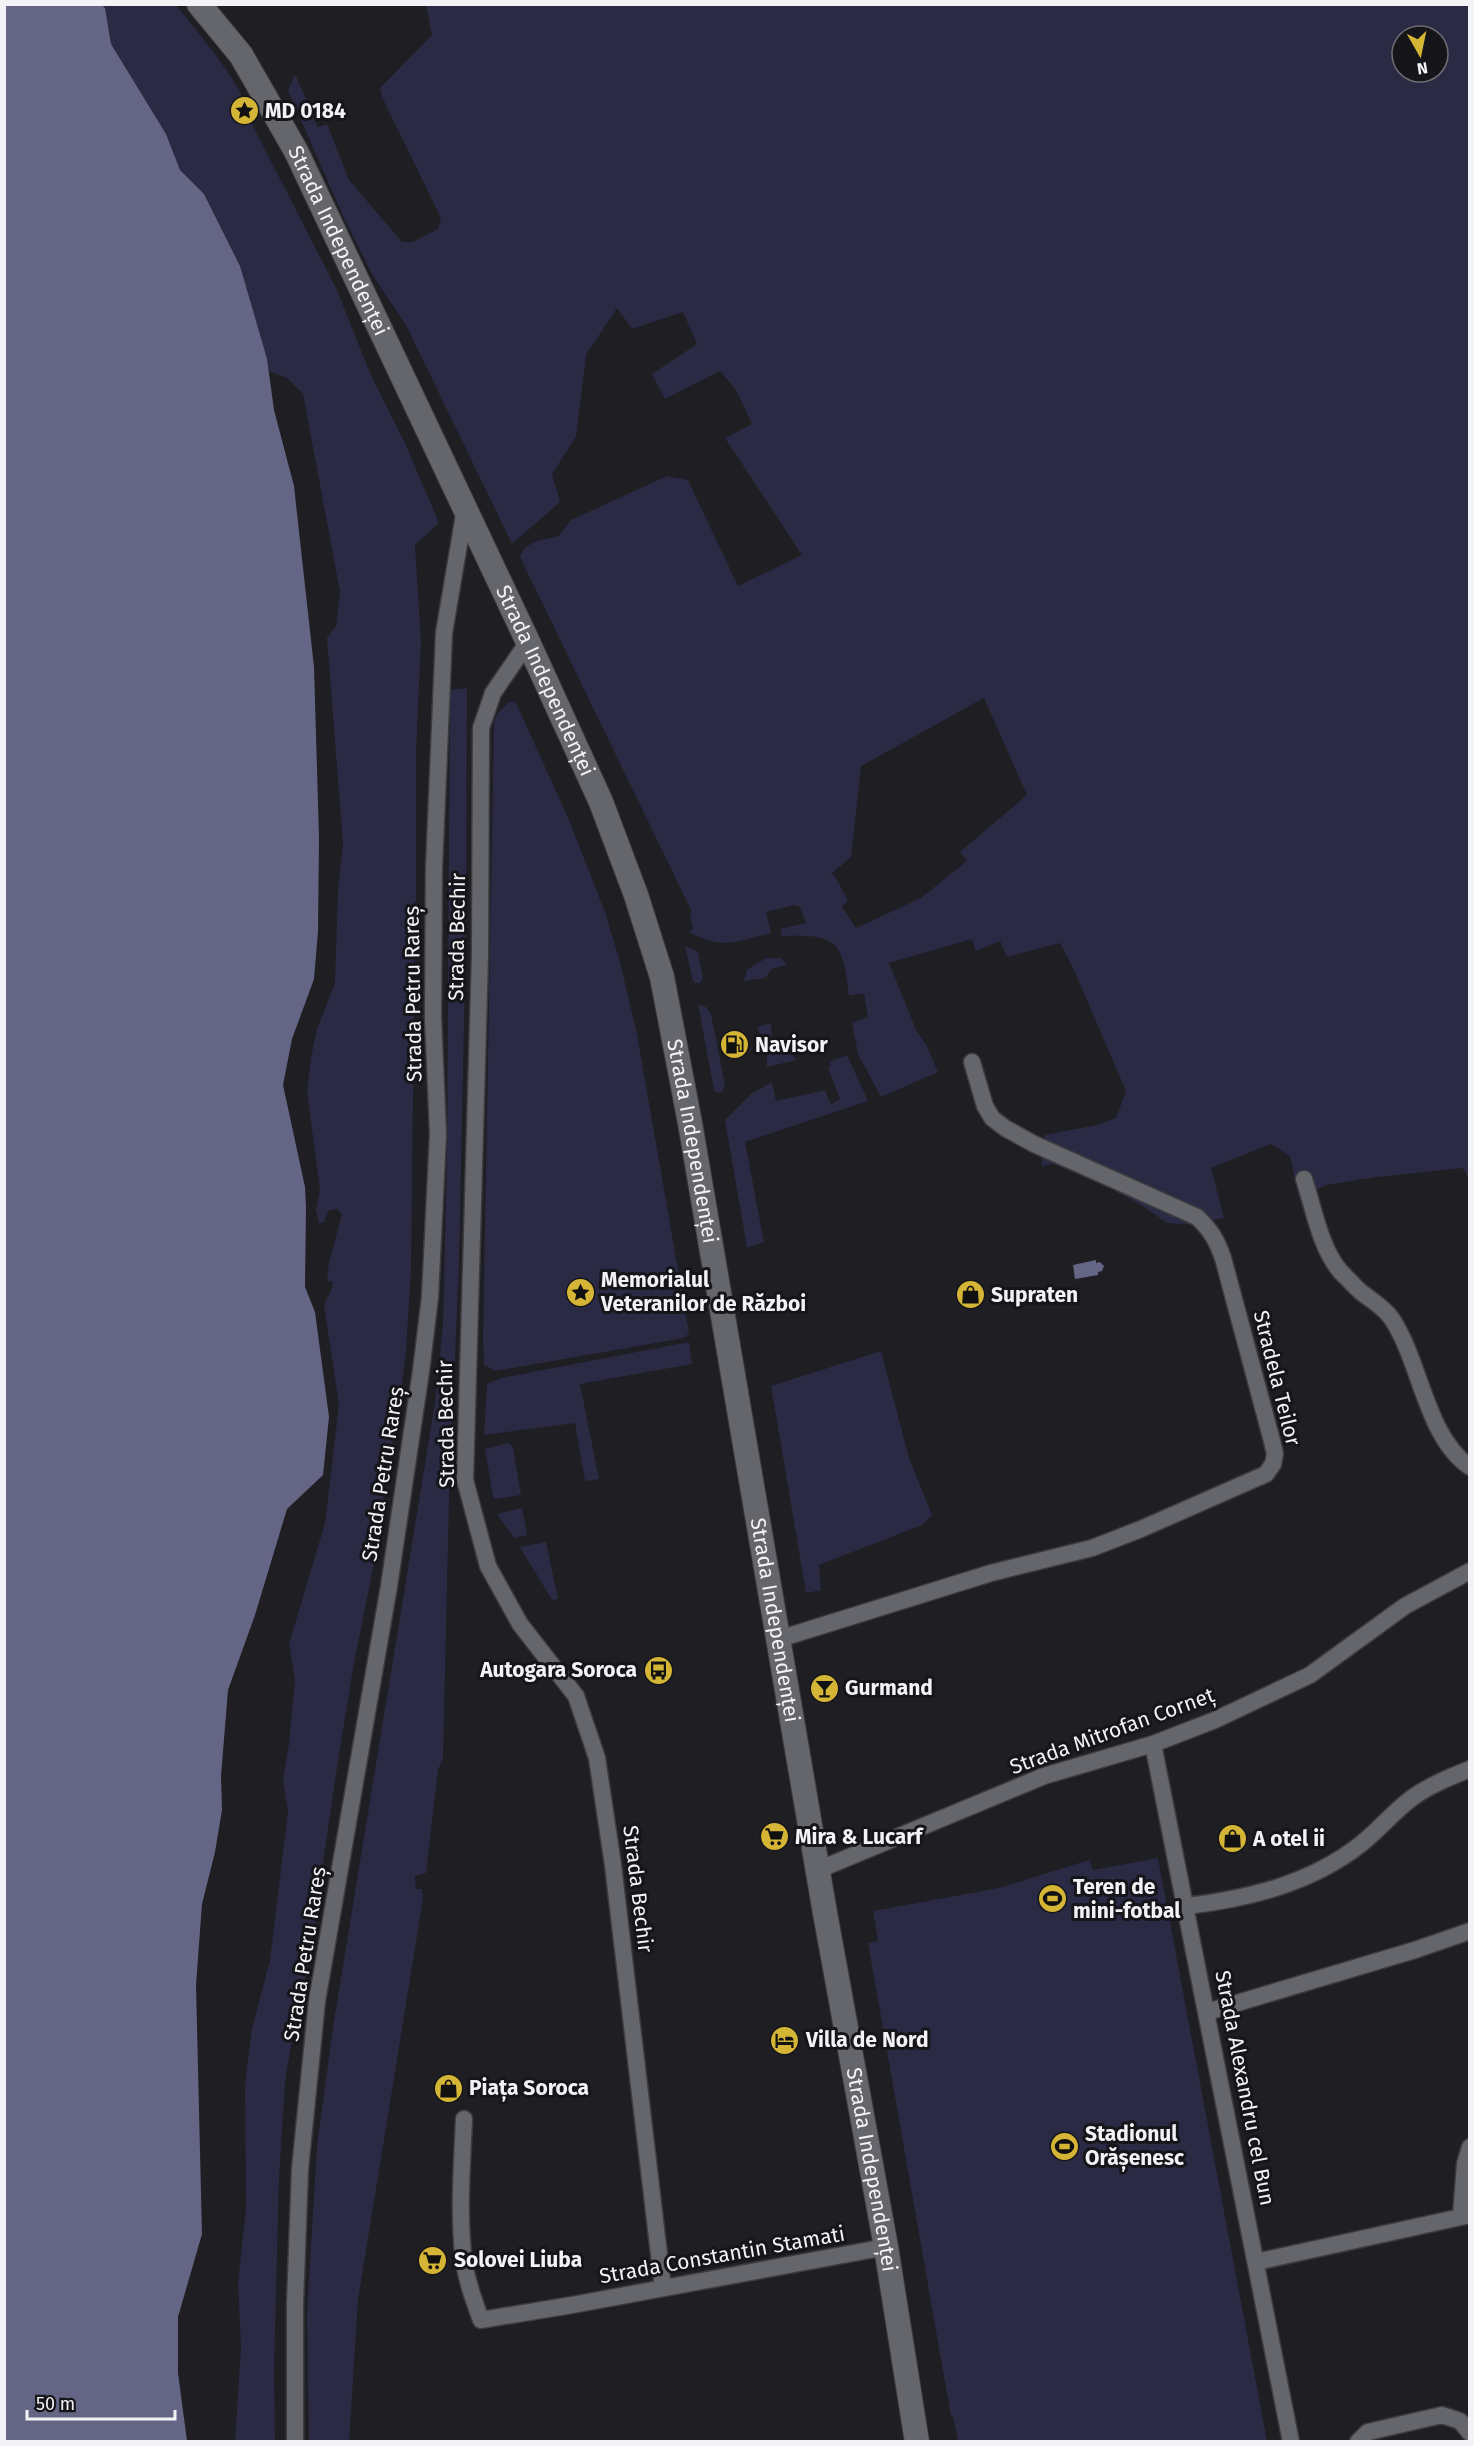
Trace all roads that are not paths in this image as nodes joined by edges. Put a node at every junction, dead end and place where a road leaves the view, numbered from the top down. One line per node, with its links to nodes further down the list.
1 (199, 4): 2 (main road, Strada Independenței)
2 (465, 509): 3 (main road, Strada Independenței); 22 (street, Strada Petru Rareș)
3 (528, 642): 8 (main road, Strada Independenței); 20 (street, Strada Bechir)
4 (972, 1062): 8 (street, Stradela Teilor)
5 (1304, 1179): 6 (street)
6 (1470, 1467)
7 (1470, 1571): 9 (street, Strada Mitrofan Corneț)
8 (779, 1640): 11 (main road, Strada Independenței)
9 (1153, 1744): 11 (street, Strada Mitrofan Corneț); 12 (street, Strada Alexandru cel Bun)
10 (1470, 1769): 12 (street)
11 (818, 1870): 18 (main road, Strada Independenței)
12 (1187, 1906): 14 (street, Strada Alexandru cel Bun)
13 (1470, 1931): 14 (street)
14 (1207, 2012): 19 (street, Strada Alexandru cel Bun)
15 (464, 2120): 20 (street, Strada Constantin Stamati)
16 (1470, 2147): 17 (street)
17 (1465, 2216): 19 (street)
18 (886, 2247): 20 (street, Strada Constantin Stamati); 23 (main road, Strada Independenței)
19 (1256, 2262): 24 (street, Strada Alexandru cel Bun)
20 (663, 2288)
21 (1470, 2433): 25 (street)
22 (295, 2442)
23 (917, 2442)
24 (1291, 2442)
25 (1358, 2442)

